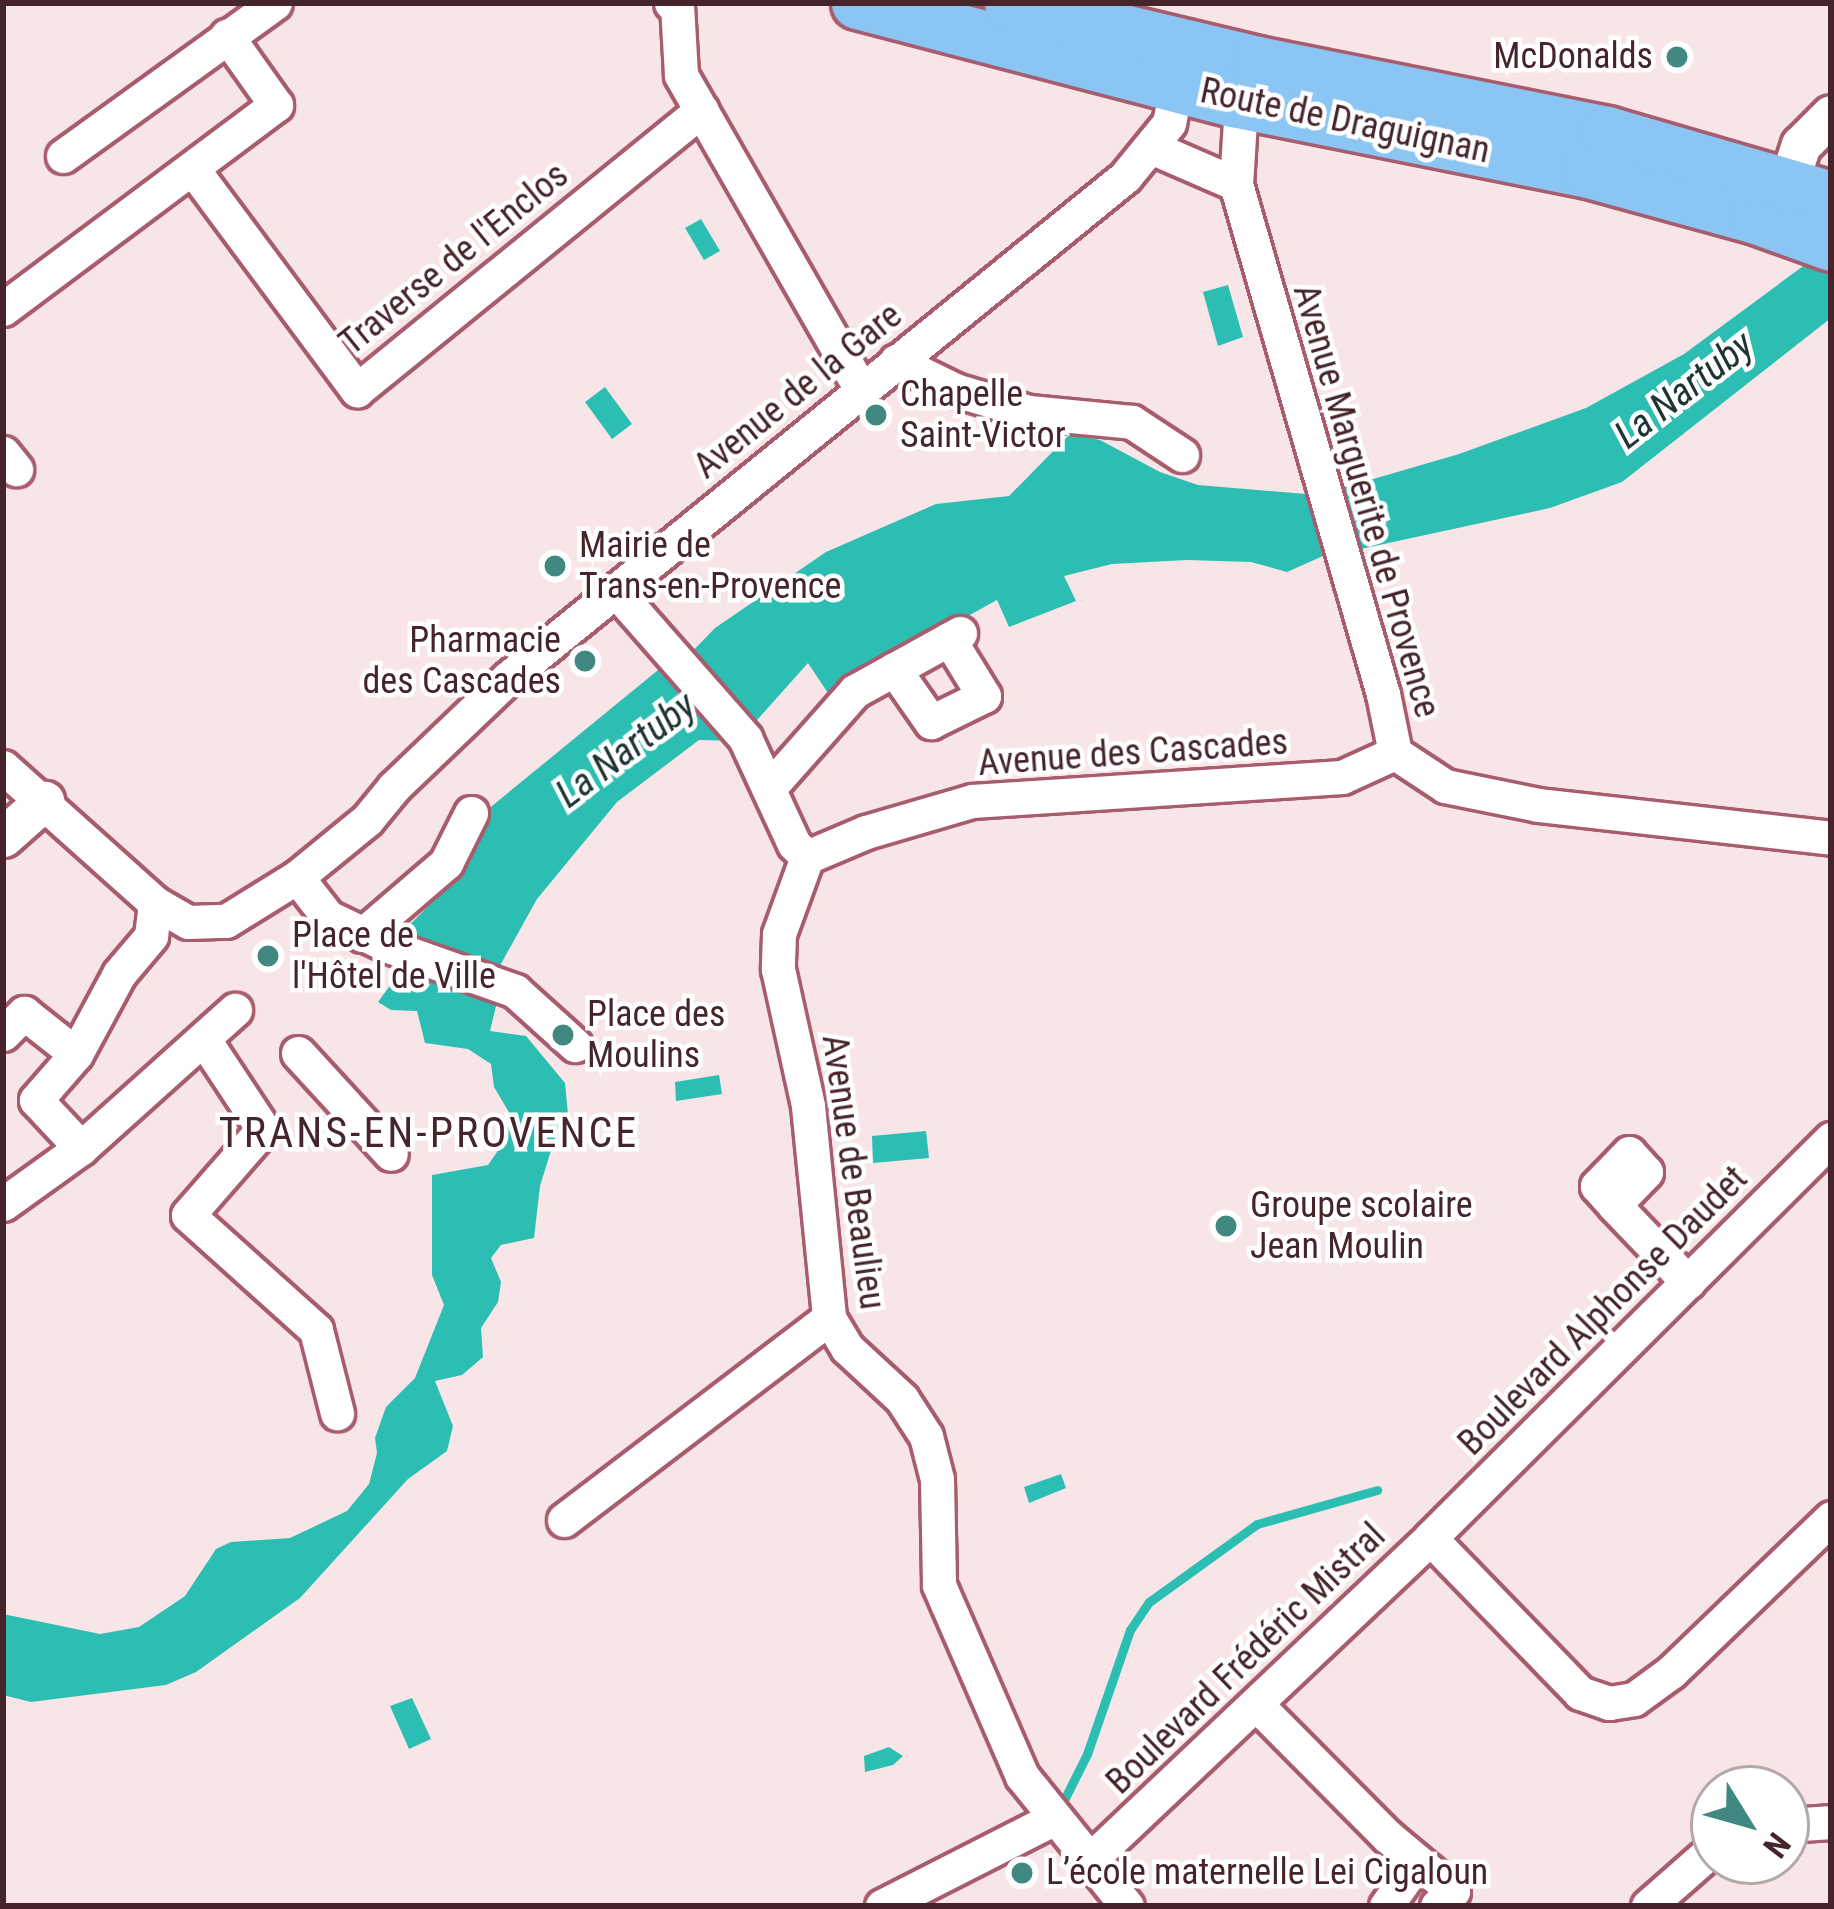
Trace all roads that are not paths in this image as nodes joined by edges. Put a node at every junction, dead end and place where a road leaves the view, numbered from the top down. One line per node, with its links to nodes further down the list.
1 (275, 3): 5 (street)
2 (670, 3): 9 (street)
3 (857, 3): 7 (main road, Route de Draguignan)
4 (1010, 3): 6 (main road, Route de Draguignan)
5 (227, 36): 13 (street); 14 (street)
6 (1160, 38): 7 (street); 8 (main road, Route de Draguignan)
7 (1179, 85): 11 (main road, Route de Draguignan); 12 (street, Avenue de la Gare)
8 (1469, 105): 11 (street); 16 (main road, Route de Draguignan)
9 (701, 110): 14 (street, Traverse de l'Enclos); 19 (street)
10 (1831, 115): 16 (street)
11 (1247, 117): 15 (street, Avenue Marguerite de Provence); 16 (main road, Route de Draguignan)
12 (1153, 148): 15 (street); 18 (street, Avenue de la Gare)
13 (63, 156)
14 (192, 168): 17 (street)
15 (1236, 184): 23 (street, Avenue Marguerite de Provence)
16 (1814, 209)
17 (3, 309)
18 (896, 361): 19 (street, Avenue de la Gare); 20 (street)
19 (861, 389): 21 (street, Avenue de la Gare)
20 (1182, 455)
21 (616, 591): 25 (street); 31 (street, Avenue de la Gare)
22 (894, 669): 22 (street); 25 (street)
23 (1395, 753): 29 (street, Avenue Marguerite de Provence); 30 (street, Avenue des Cascades)
24 (3, 767): 26 (street)
25 (770, 787): 30 (street)
26 (44, 801): 28 (street); 32 (street)
27 (471, 813): 33 (street)
28 (3, 837)
29 (1831, 838)
30 (807, 857): 46 (street, Avenue de Beaulieu)
31 (297, 878): 32 (street); 33 (street)
32 (154, 903): 39 (street)
33 (376, 941): 37 (street)
34 (235, 1010): 36 (street)
35 (3, 1034): 39 (street)
36 (205, 1041): 41 (street); 47 (street)
37 (575, 1045)
38 (298, 1053): 42 (street)
39 (76, 1054): 41 (street)
40 (1831, 1139): 45 (street, Boulevard Alphonse Daudet)
41 (81, 1148): 43 (street)
42 (391, 1154)
43 (3, 1204)
44 (1614, 1205): 45 (street)
45 (1688, 1282): 50 (street, Boulevard Alphonse Daudet)
46 (829, 1318): 49 (street); 52 (street, Avenue de Beaulieu)
47 (337, 1413)
48 (1831, 1518): 50 (street, Boulevard Frédéric Mistral)
49 (564, 1520)
50 (1430, 1538): 51 (street, Boulevard Frédéric Mistral)
51 (1258, 1706): 53 (street, Boulevard Frédéric Mistral); 54 (street)
52 (1055, 1818): 53 (street, Avenue de Beaulieu); 56 (street)
53 (1090, 1860): 57 (street, Avenue de Beaulieu)
54 (1417, 1862): 58 (street); 59 (street)
55 (1690, 1869): 60 (street)
56 (881, 1906)
57 (1127, 1906)
58 (1386, 1906)
59 (1437, 1906)
60 (1648, 1906)

